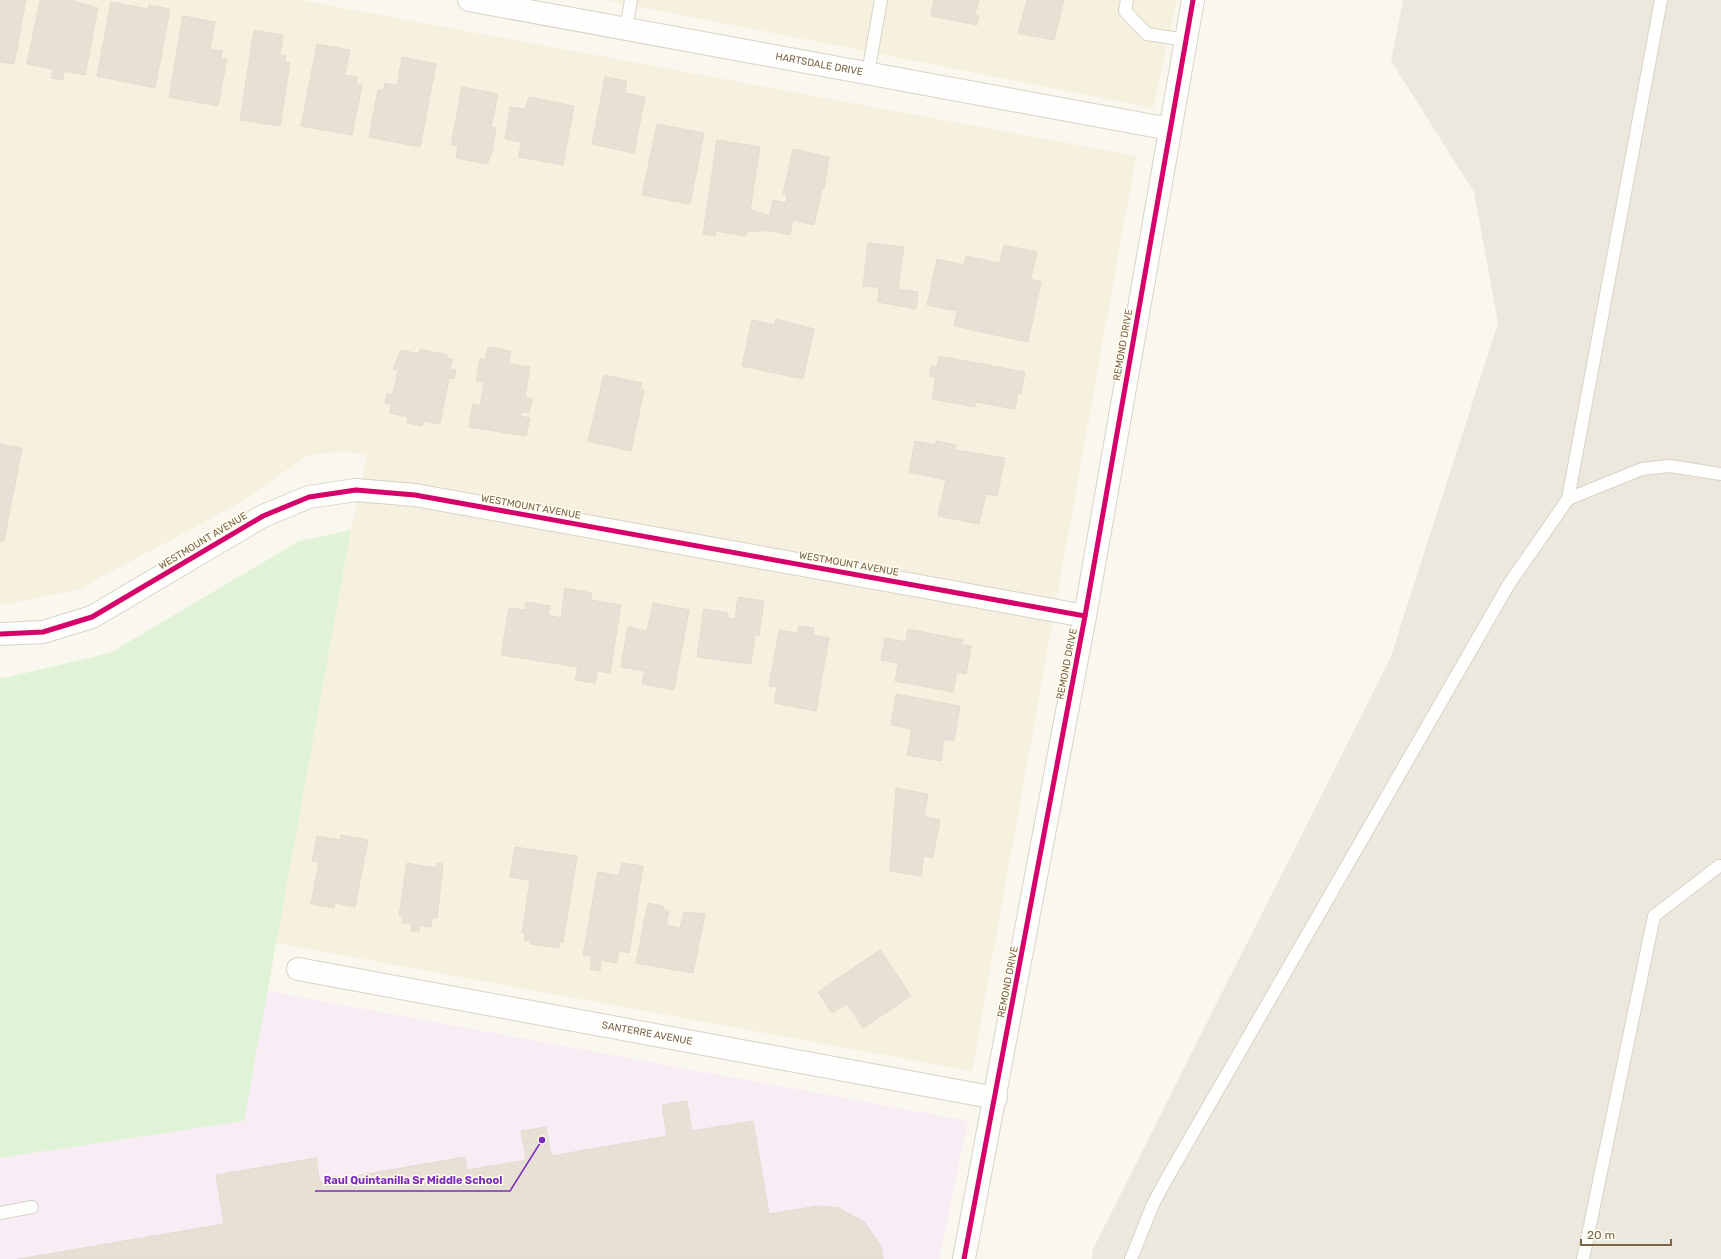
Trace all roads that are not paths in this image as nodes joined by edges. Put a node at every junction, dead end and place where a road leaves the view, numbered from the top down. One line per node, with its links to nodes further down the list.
1 (469, 0): 7 (street, HARTSDALE DRIVE)
2 (631, 0): 7 (lane)
3 (881, 0): 9 (lane)
4 (1127, 0): 8 (lane)
5 (1193, 0): 8 (street, REMOND DRIVE)
6 (1661, 0): 12 (lane)
7 (626, 29): 9 (street, HARTSDALE DRIVE)
8 (1186, 40): 10 (street, REMOND DRIVE)
9 (868, 73): 10 (street, HARTSDALE DRIVE)
10 (1170, 130): 13 (street, REMOND DRIVE)
11 (1721, 474): 12 (lane)
12 (1568, 499): 21 (lane)
13 (1085, 616): 14 (street, WESTMOUNT AVENUE); 17 (street, REMOND DRIVE)
14 (0, 634)
15 (1721, 866): 22 (lane)
16 (298, 969): 17 (street, SANTERRE AVENUE)
17 (996, 1098): 20 (street, REMOND DRIVE)
18 (32, 1207): 19 (lane)
19 (0, 1213)
20 (964, 1259)
21 (1131, 1259)
22 (1583, 1259)

